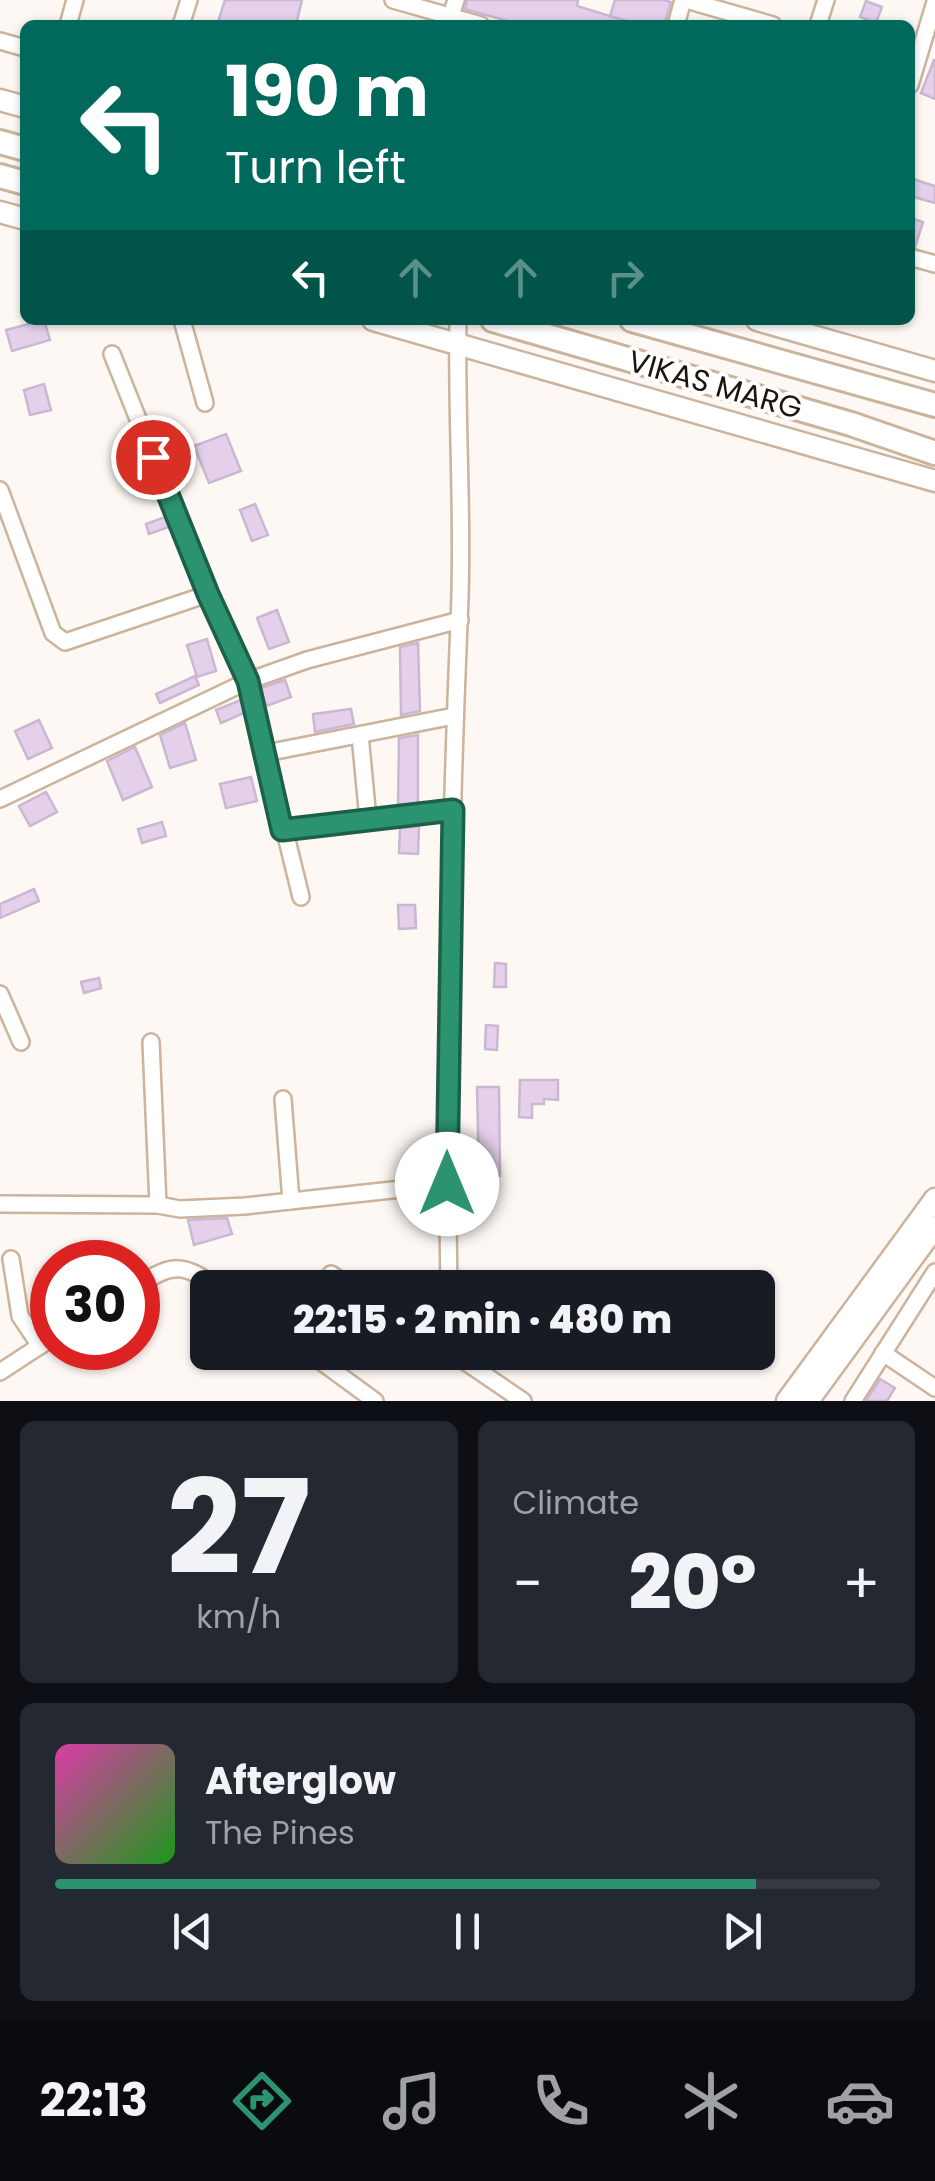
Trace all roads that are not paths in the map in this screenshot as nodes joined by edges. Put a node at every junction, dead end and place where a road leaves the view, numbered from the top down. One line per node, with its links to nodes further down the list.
1 (394, 0): 5 (street)
2 (684, 0): 4 (street)
3 (935, 2): 7 (street)
4 (720, 4): 6 (street)
5 (452, 14)
6 (761, 20)
7 (915, 69)
8 (183, 325): 17 (street)
9 (391, 325): 14 (street)
10 (458, 325): 14 (street)
11 (511, 325): 19 (main road, VIKAS MARG)
12 (650, 325): 18 (main road, VIKAS MARG)
13 (774, 325): 16 (street)
14 (458, 344): 20 (street); 23 (street)
15 (112, 354): 22 (street)
16 (935, 371)
17 (205, 404)
18 (935, 406)
19 (935, 453)
20 (935, 481)
21 (0, 490): 22 (street)
22 (208, 594): 24 (street)
23 (460, 620): 24 (street); 25 (street)
24 (248, 681): 27 (street); 28 (street)
25 (454, 716): 26 (street); 29 (street)
26 (360, 734): 27 (street); 30 (street)
27 (266, 753): 31 (street)
28 (0, 799)
29 (453, 810): 30 (street); 37 (street)
30 (368, 820): 31 (street)
31 (282, 830): 32 (street)
32 (301, 897)
33 (0, 994): 34 (street)
34 (21, 1042)
35 (151, 1042): 41 (street)
36 (283, 1099): 39 (street)
37 (447, 1184): 39 (street); 45 (street)
38 (935, 1199): 57 (street)
39 (290, 1202): 41 (street)
40 (0, 1204): 41 (street)
41 (158, 1205)
42 (935, 1226): 58 (street)
43 (11, 1259): 48 (street)
44 (190, 1270): 47 (street)
45 (449, 1270)
46 (935, 1272): 50 (street)
47 (160, 1274)
48 (30, 1326)
49 (30, 1352): 53 (street)
50 (884, 1353): 54 (street); 59 (street)
51 (333, 1370): 55 (street)
52 (478, 1370): 56 (street)
53 (0, 1372)
54 (935, 1388)
55 (375, 1401)
56 (524, 1401)
57 (787, 1401)
58 (808, 1401)
59 (853, 1401)

